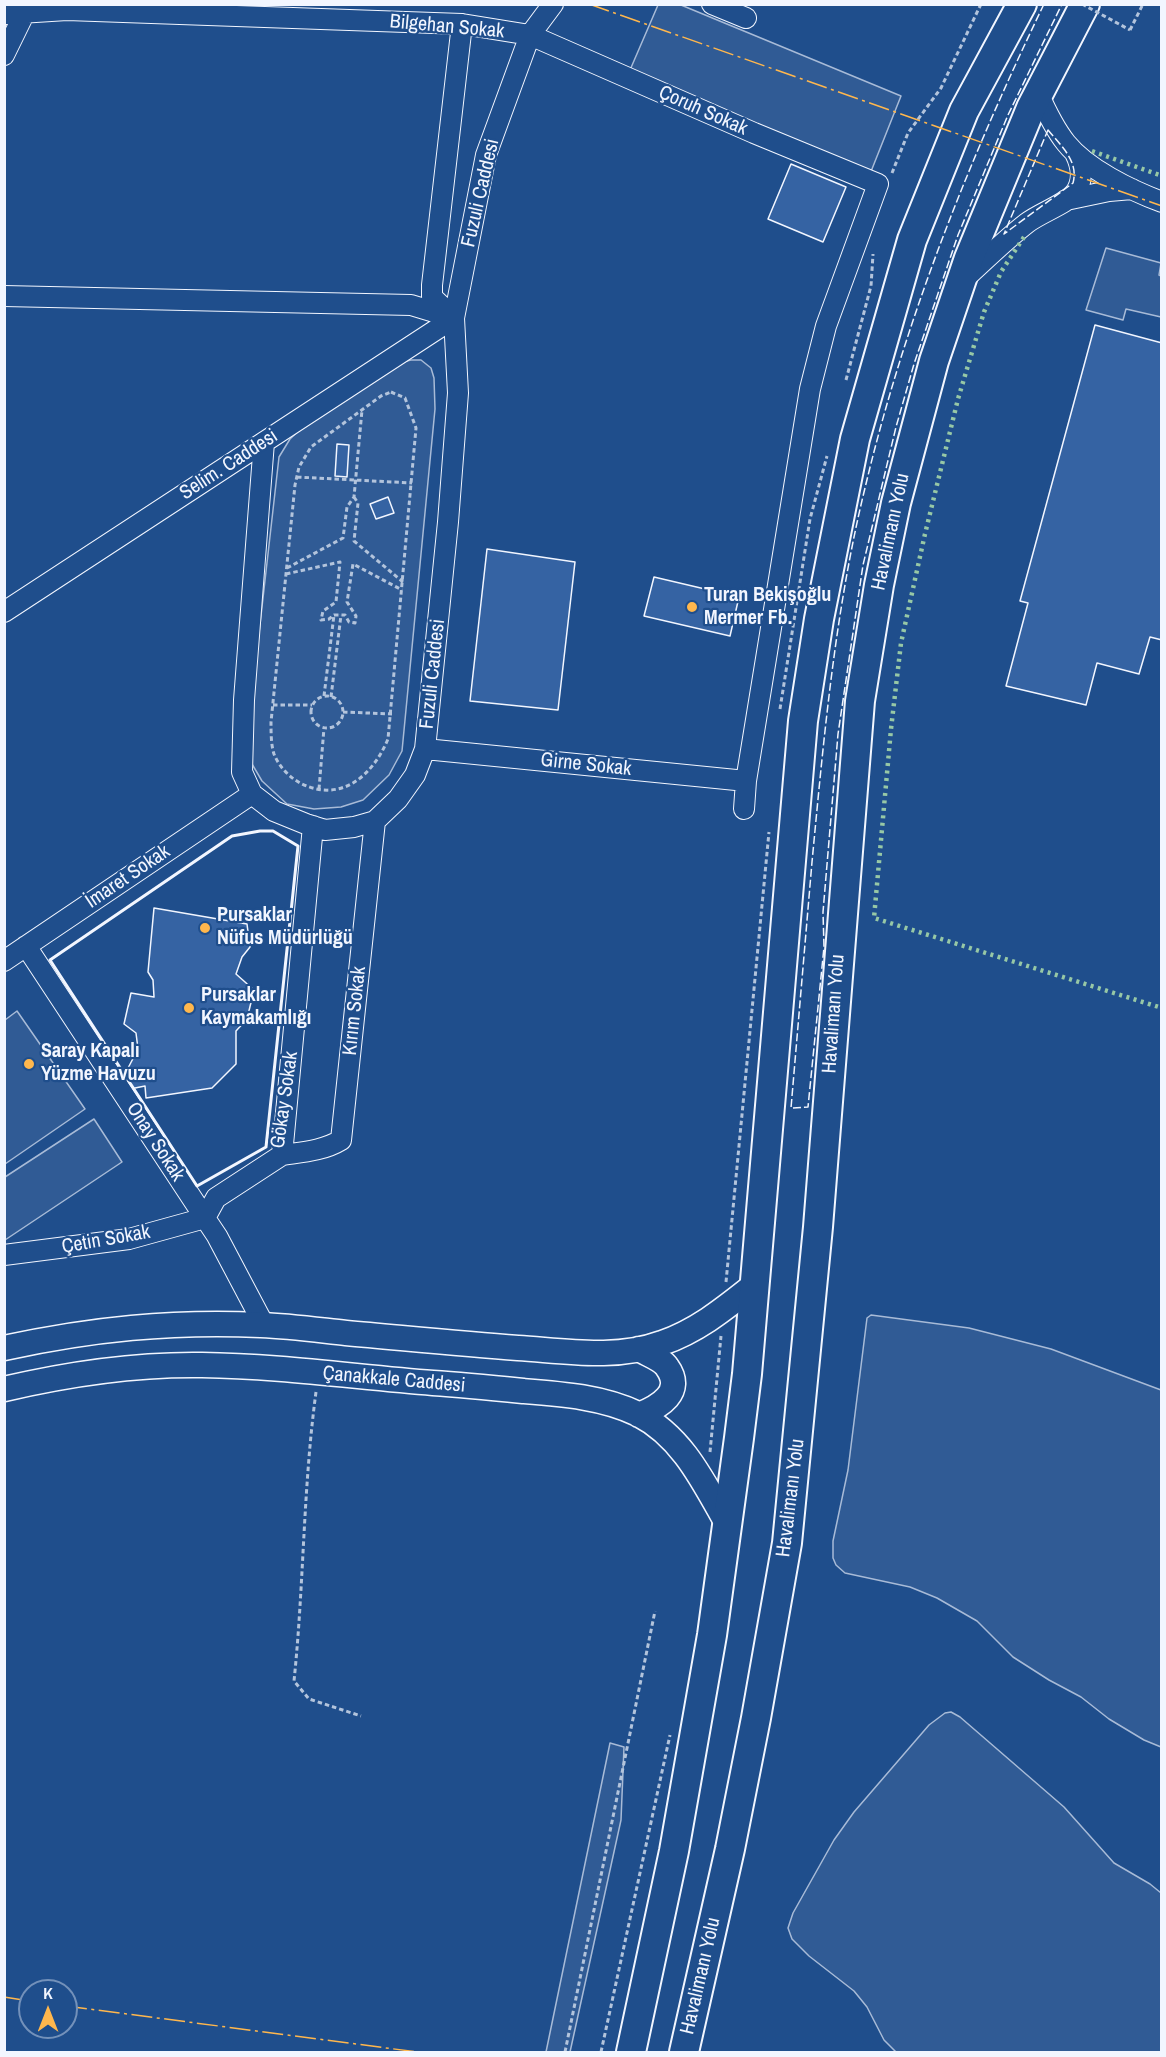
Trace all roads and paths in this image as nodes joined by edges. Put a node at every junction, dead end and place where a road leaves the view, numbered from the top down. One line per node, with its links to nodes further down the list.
1 (553, 4): 9 (street, Fuzuli Caddesi)
2 (712, 4): 7 (street)
3 (1022, 4): 51 (highway)
4 (1084, 4): 5 (path, bridge); 11 (highway, Havalimanı Yolu)
5 (1143, 4)
6 (19, 10): 8 (street, Bilgehan Sokak); 10 (street)
7 (746, 18)
8 (462, 24): 9 (street, Bilgehan Sokak); 18 (street)
9 (530, 35): 18 (street, Fuzuli Caddesi); 40 (street, Çoruh Sokak)
10 (4, 55)
11 (1038, 93): 12 (street); 16 (highway, Havalimanı Yolu)
12 (1075, 153): 13 (street); 14 (street)
13 (1132, 189): 14 (street); 15 (street)
14 (1066, 200): 16 (street)
15 (1161, 202)
16 (961, 282): 63 (highway, Havalimanı Yolu)
17 (4, 296): 18 (street)
18 (454, 318): 20 (street, Selim. Caddesi); 39 (street, Fuzuli Caddesi)
19 (362, 410): 21 (path); 22 (path); 23 (path)
20 (264, 442): 29 (street, Selim. Caddesi); 42 (street)
21 (297, 477): 22 (path); 25 (path)
22 (355, 480): 23 (path); 24 (path)
23 (412, 483): 27 (path)
24 (354, 497): 25 (path); 27 (path)
25 (286, 568): 26 (path)
26 (286, 574): 30 (path); 34 (path)
27 (403, 582): 28 (path)
28 (402, 590): 31 (path); 37 (path)
29 (4, 612)
30 (334, 615): 31 (path); 32 (path)
31 (341, 615): 33 (path)
32 (324, 696): 33 (path); 35 (path)
33 (331, 697): 36 (path)
34 (273, 705): 35 (path); 41 (path)
35 (312, 705): 38 (path)
36 (342, 712): 37 (path); 38 (path)
37 (392, 714): 41 (path)
38 (324, 728): 41 (path)
39 (425, 749): 40 (street, Girne Sokak); 44 (street, Fuzuli Caddesi)
40 (746, 782): 43 (street)
41 (319, 789)
42 (252, 794): 45 (street); 46 (street, İmaret Sokak)
43 (744, 809)
44 (375, 821): 45 (street); 48 (street, Kırım Sokak)
45 (313, 826): 48 (street, Gökay Sokak)
46 (26, 946): 47 (street, İmaret Sokak); 49 (street, Onay Sokak)
47 (4, 960)
48 (282, 1155): 49 (street, Gökay Sokak)
49 (205, 1218): 50 (street, Çetin Sokak); 52 (street)
50 (4, 1255)
51 (753, 1286): 54 (main road); 58 (highway)
52 (264, 1325): 53 (main road); 54 (main road)
53 (4, 1348)
54 (639, 1349): 57 (main road)
55 (4, 1389): 57 (main road, Çanakkale Caddesi)
56 (316, 1392): 60 (path)
57 (639, 1415): 58 (main road, Çanakkale Caddesi)
58 (728, 1525): 62 (highway)
59 (655, 1611): 61 (path)
60 (361, 1716)
61 (565, 2052)
62 (631, 2052)
63 (684, 2052)

